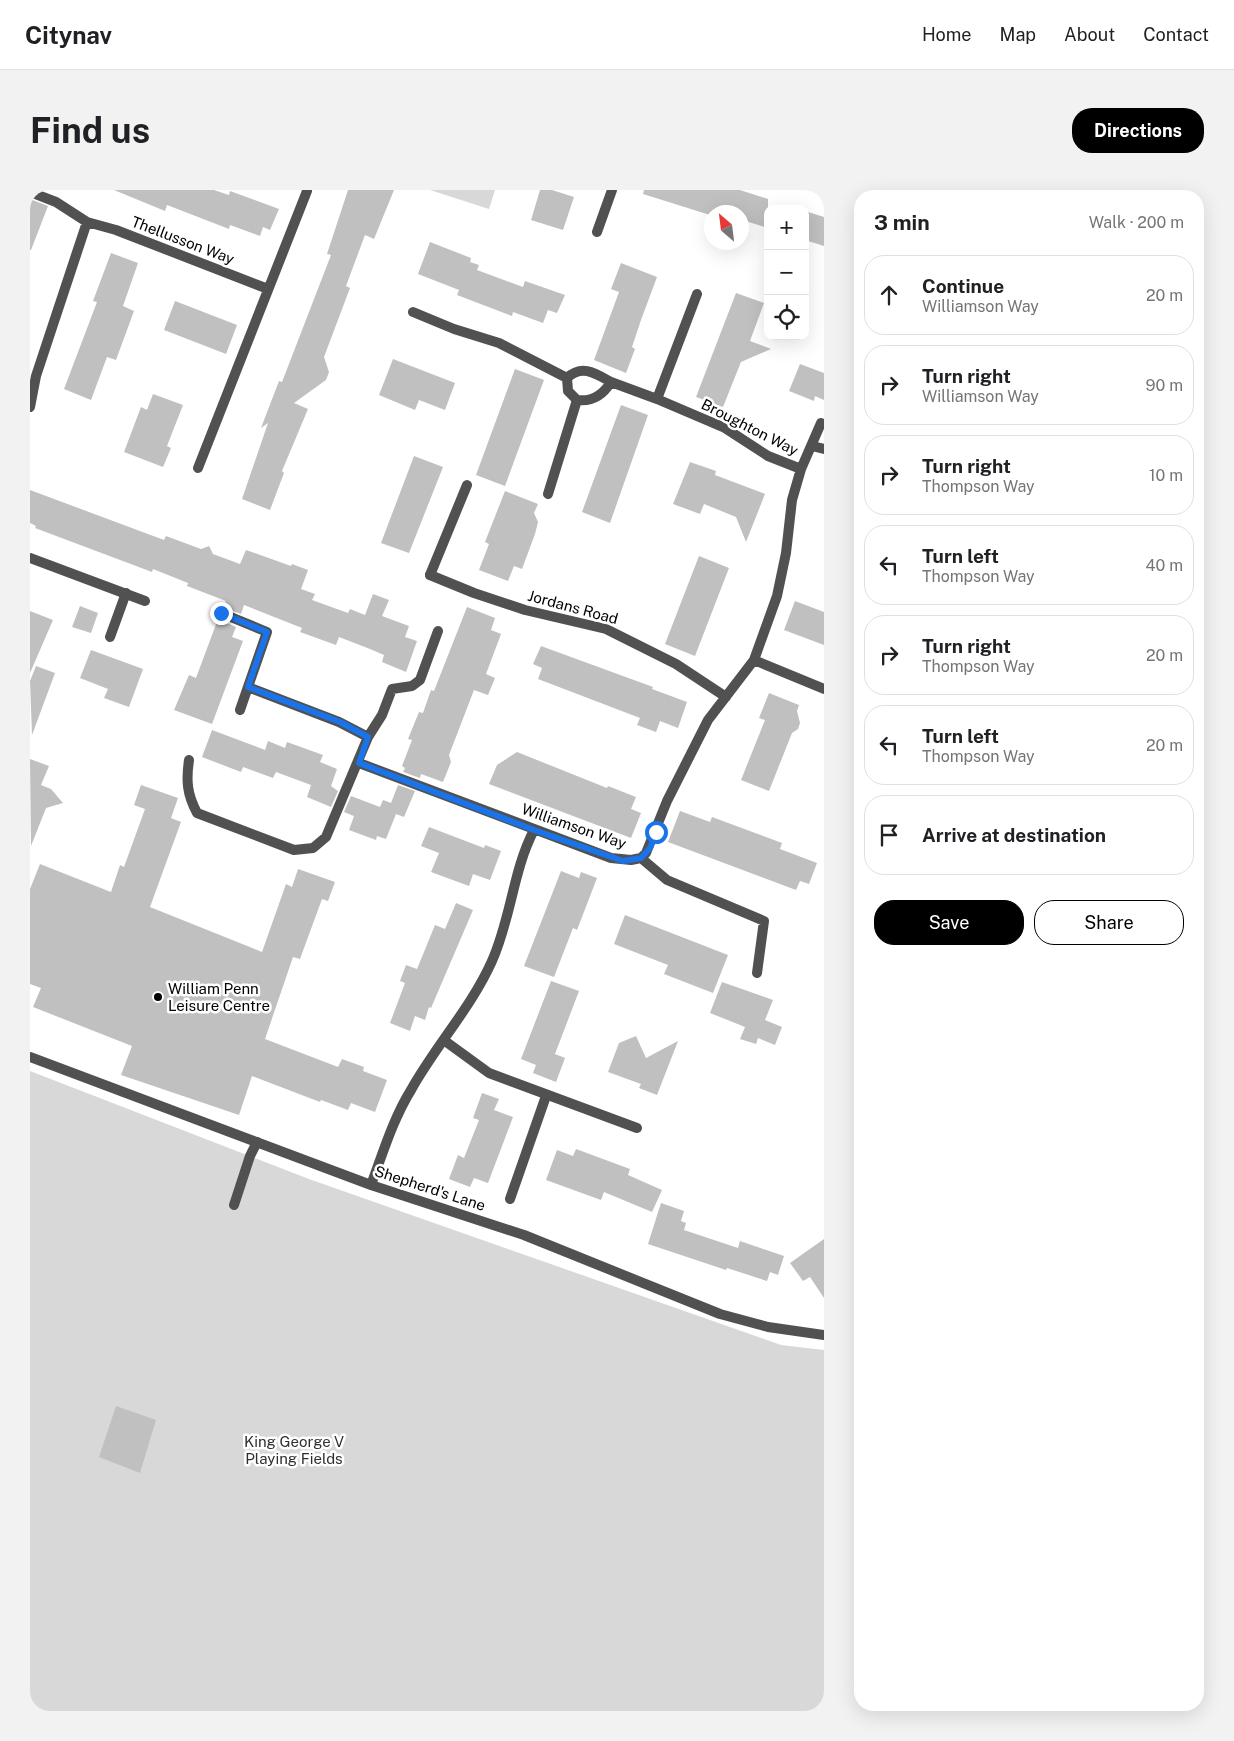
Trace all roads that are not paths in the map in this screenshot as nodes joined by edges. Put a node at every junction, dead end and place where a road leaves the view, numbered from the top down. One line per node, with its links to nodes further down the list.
1 (612, 190): 5 (street)
2 (307, 191): 6 (street)
3 (30, 192): 4 (street, Thellusson Way)
4 (86, 222): 6 (street, Thellusson Way); 13 (street)
5 (597, 232)
6 (268, 289): 17 (street)
7 (697, 294): 11 (street)
8 (413, 312): 9 (street)
9 (567, 378): 10 (street, Broughton Way); 12 (street)
10 (611, 382): 11 (street, Broughton Way); 12 (street)
11 (657, 399): 18 (street, Broughton Way)
12 (577, 400): 20 (street)
13 (30, 408)
14 (821, 423): 15 (street, Williamson Way)
15 (812, 446): 16 (street); 18 (street, Williamson Way)
16 (824, 449)
17 (198, 468)
18 (801, 470): 27 (street, Williamson Way)
19 (467, 485): 30 (street, Jordans Road)
20 (548, 494)
21 (30, 558): 22 (street)
22 (126, 593): 23 (street); 26 (street)
23 (145, 601)
24 (221, 613): 28 (street)
25 (438, 631): 32 (street)
26 (110, 637)
27 (754, 660): 29 (street); 30 (street, Williamson Way)
28 (248, 687): 31 (street); 32 (street)
29 (824, 689)
30 (726, 697): 36 (street, Williamson Way)
31 (240, 710)
32 (368, 737): 34 (street)
33 (189, 760): 34 (street)
34 (359, 763): 35 (street, Williamson Way)
35 (534, 830): 36 (street, Williamson Way); 38 (street)
36 (641, 858): 37 (street)
37 (757, 973)
38 (445, 1041): 40 (street); 43 (street)
39 (30, 1057): 42 (street, Shepherd's Lane)
40 (546, 1096): 41 (street); 44 (street)
41 (637, 1128)
42 (257, 1142): 43 (street, Shepherd's Lane); 45 (street)
43 (371, 1185): 46 (street, Shepherd's Lane)
44 (510, 1199)
45 (234, 1205)
46 (824, 1335)

